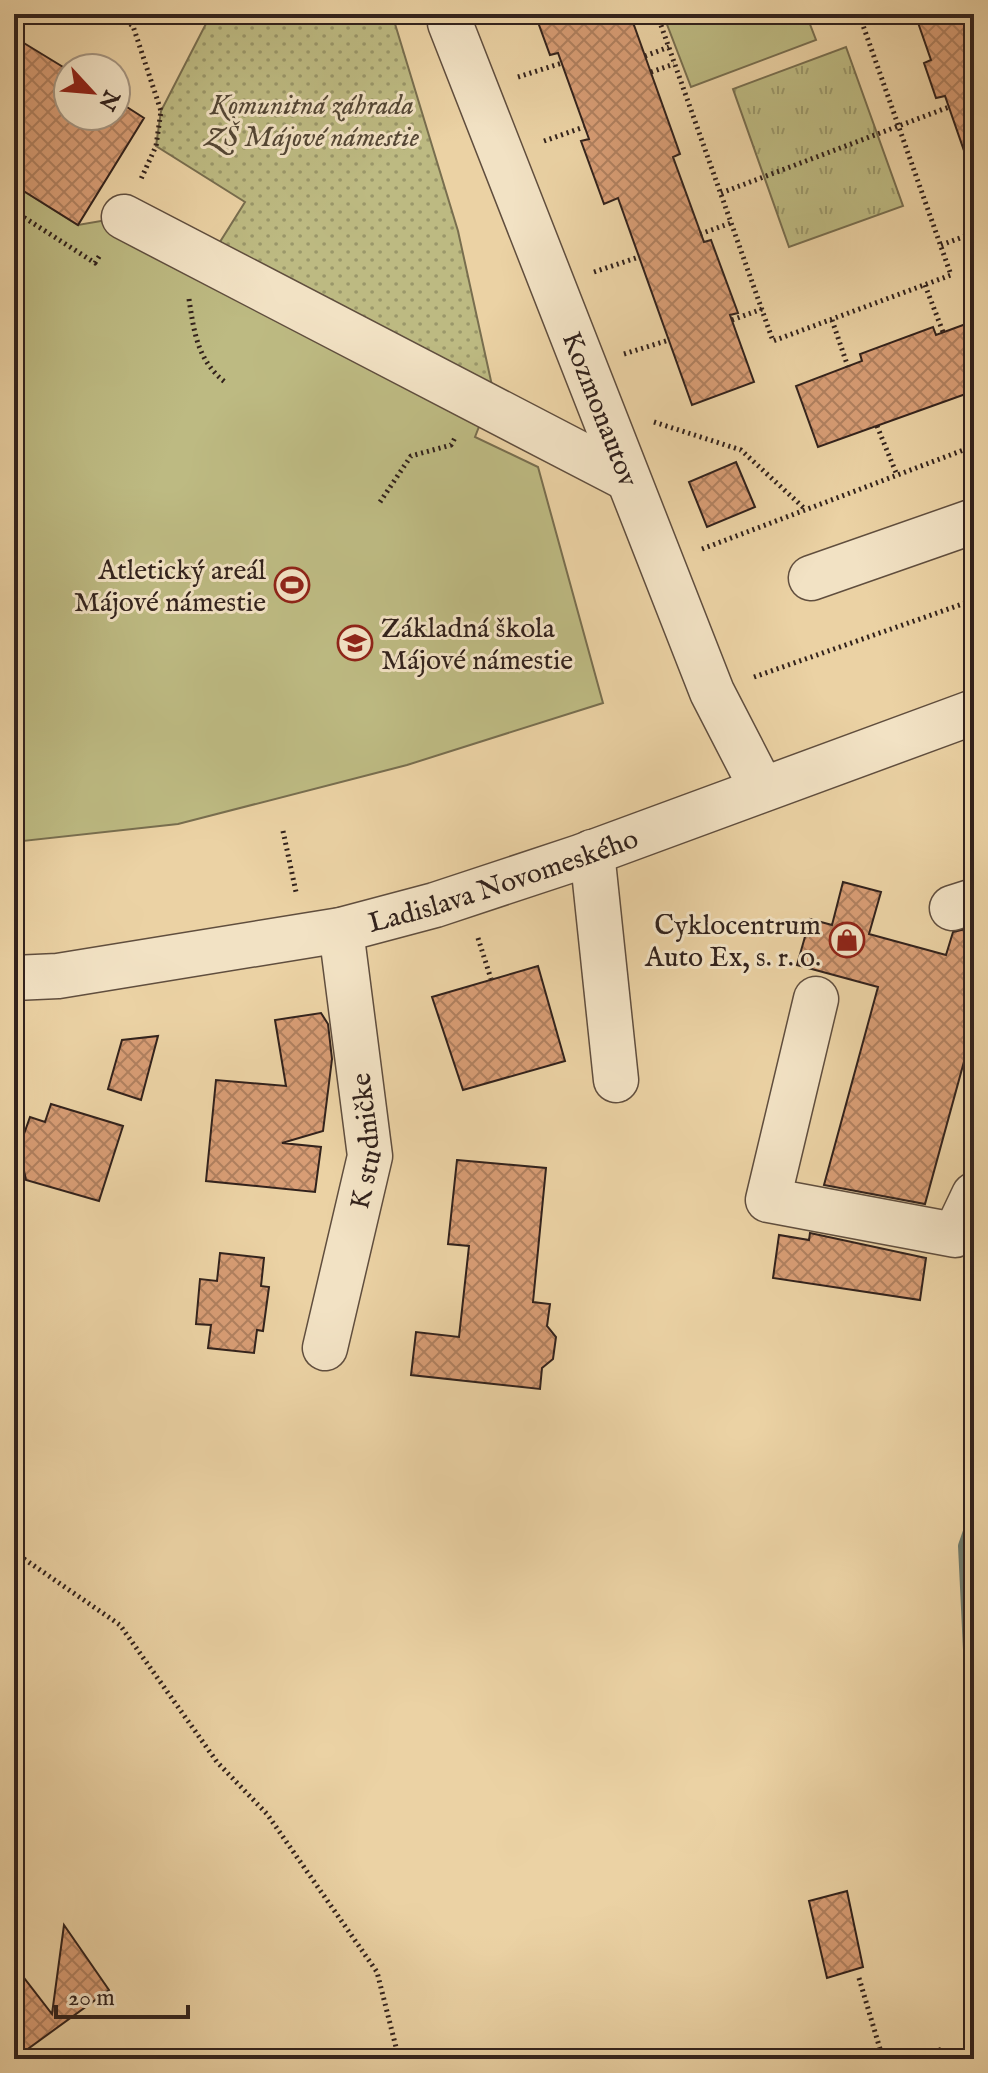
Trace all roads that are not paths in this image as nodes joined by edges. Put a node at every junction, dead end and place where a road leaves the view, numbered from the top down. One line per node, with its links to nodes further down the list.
1 (450, 23): 3 (street, Kozmonautov)
2 (124, 217): 3 (street)
3 (626, 478): 7 (street, Kozmonautov)
4 (974, 521): 5 (street)
5 (811, 578)
6 (974, 712): 7 (street, Ladislava Novomeského)
7 (762, 789): 8 (street, Ladislava Novomeského)
8 (592, 852): 9 (street, Ladislava Novomeského); 12 (street)
9 (341, 930): 10 (street, Ladislava Novomeského); 14 (street, K studničke)
10 (14, 978)
11 (816, 999): 13 (street)
12 (616, 1080)
13 (974, 1195)
14 (325, 1348)

